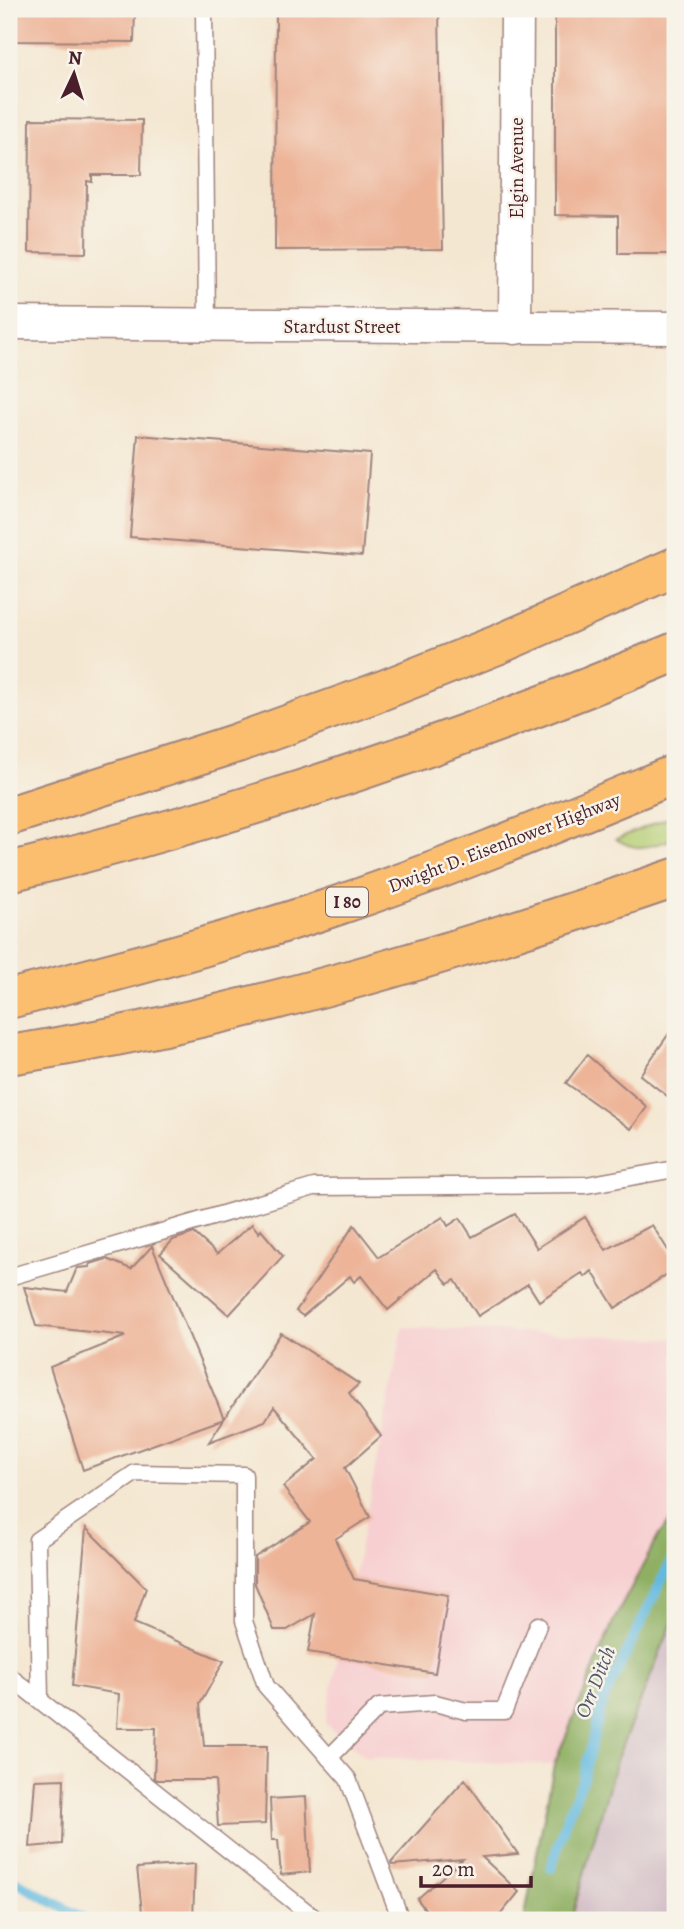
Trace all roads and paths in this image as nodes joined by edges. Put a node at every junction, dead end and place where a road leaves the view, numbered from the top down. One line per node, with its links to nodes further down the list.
1 (204, 9): 4 (lane)
2 (517, 9): 5 (street, Elgin Avenue)
3 (9, 323): 4 (street, Stardust Street)
4 (207, 325): 5 (street, Stardust Street)
5 (515, 328): 6 (street, Stardust Street)
6 (675, 328)
7 (675, 567): 10 (highway)
8 (675, 652): 11 (highway)
9 (675, 774): 13 (highway, Dwight D. Eisenhower Highway / I 80)
10 (9, 816)
11 (9, 872)
12 (675, 878): 14 (highway)
13 (9, 999)
14 (9, 1055)
15 (675, 1169): 16 (lane)
16 (9, 1277)
17 (538, 1625): 20 (lane)
18 (9, 1676): 19 (lane)
19 (40, 1700): 20 (lane); 21 (lane)
20 (329, 1758): 22 (lane)
21 (317, 1920)
22 (401, 1920)

